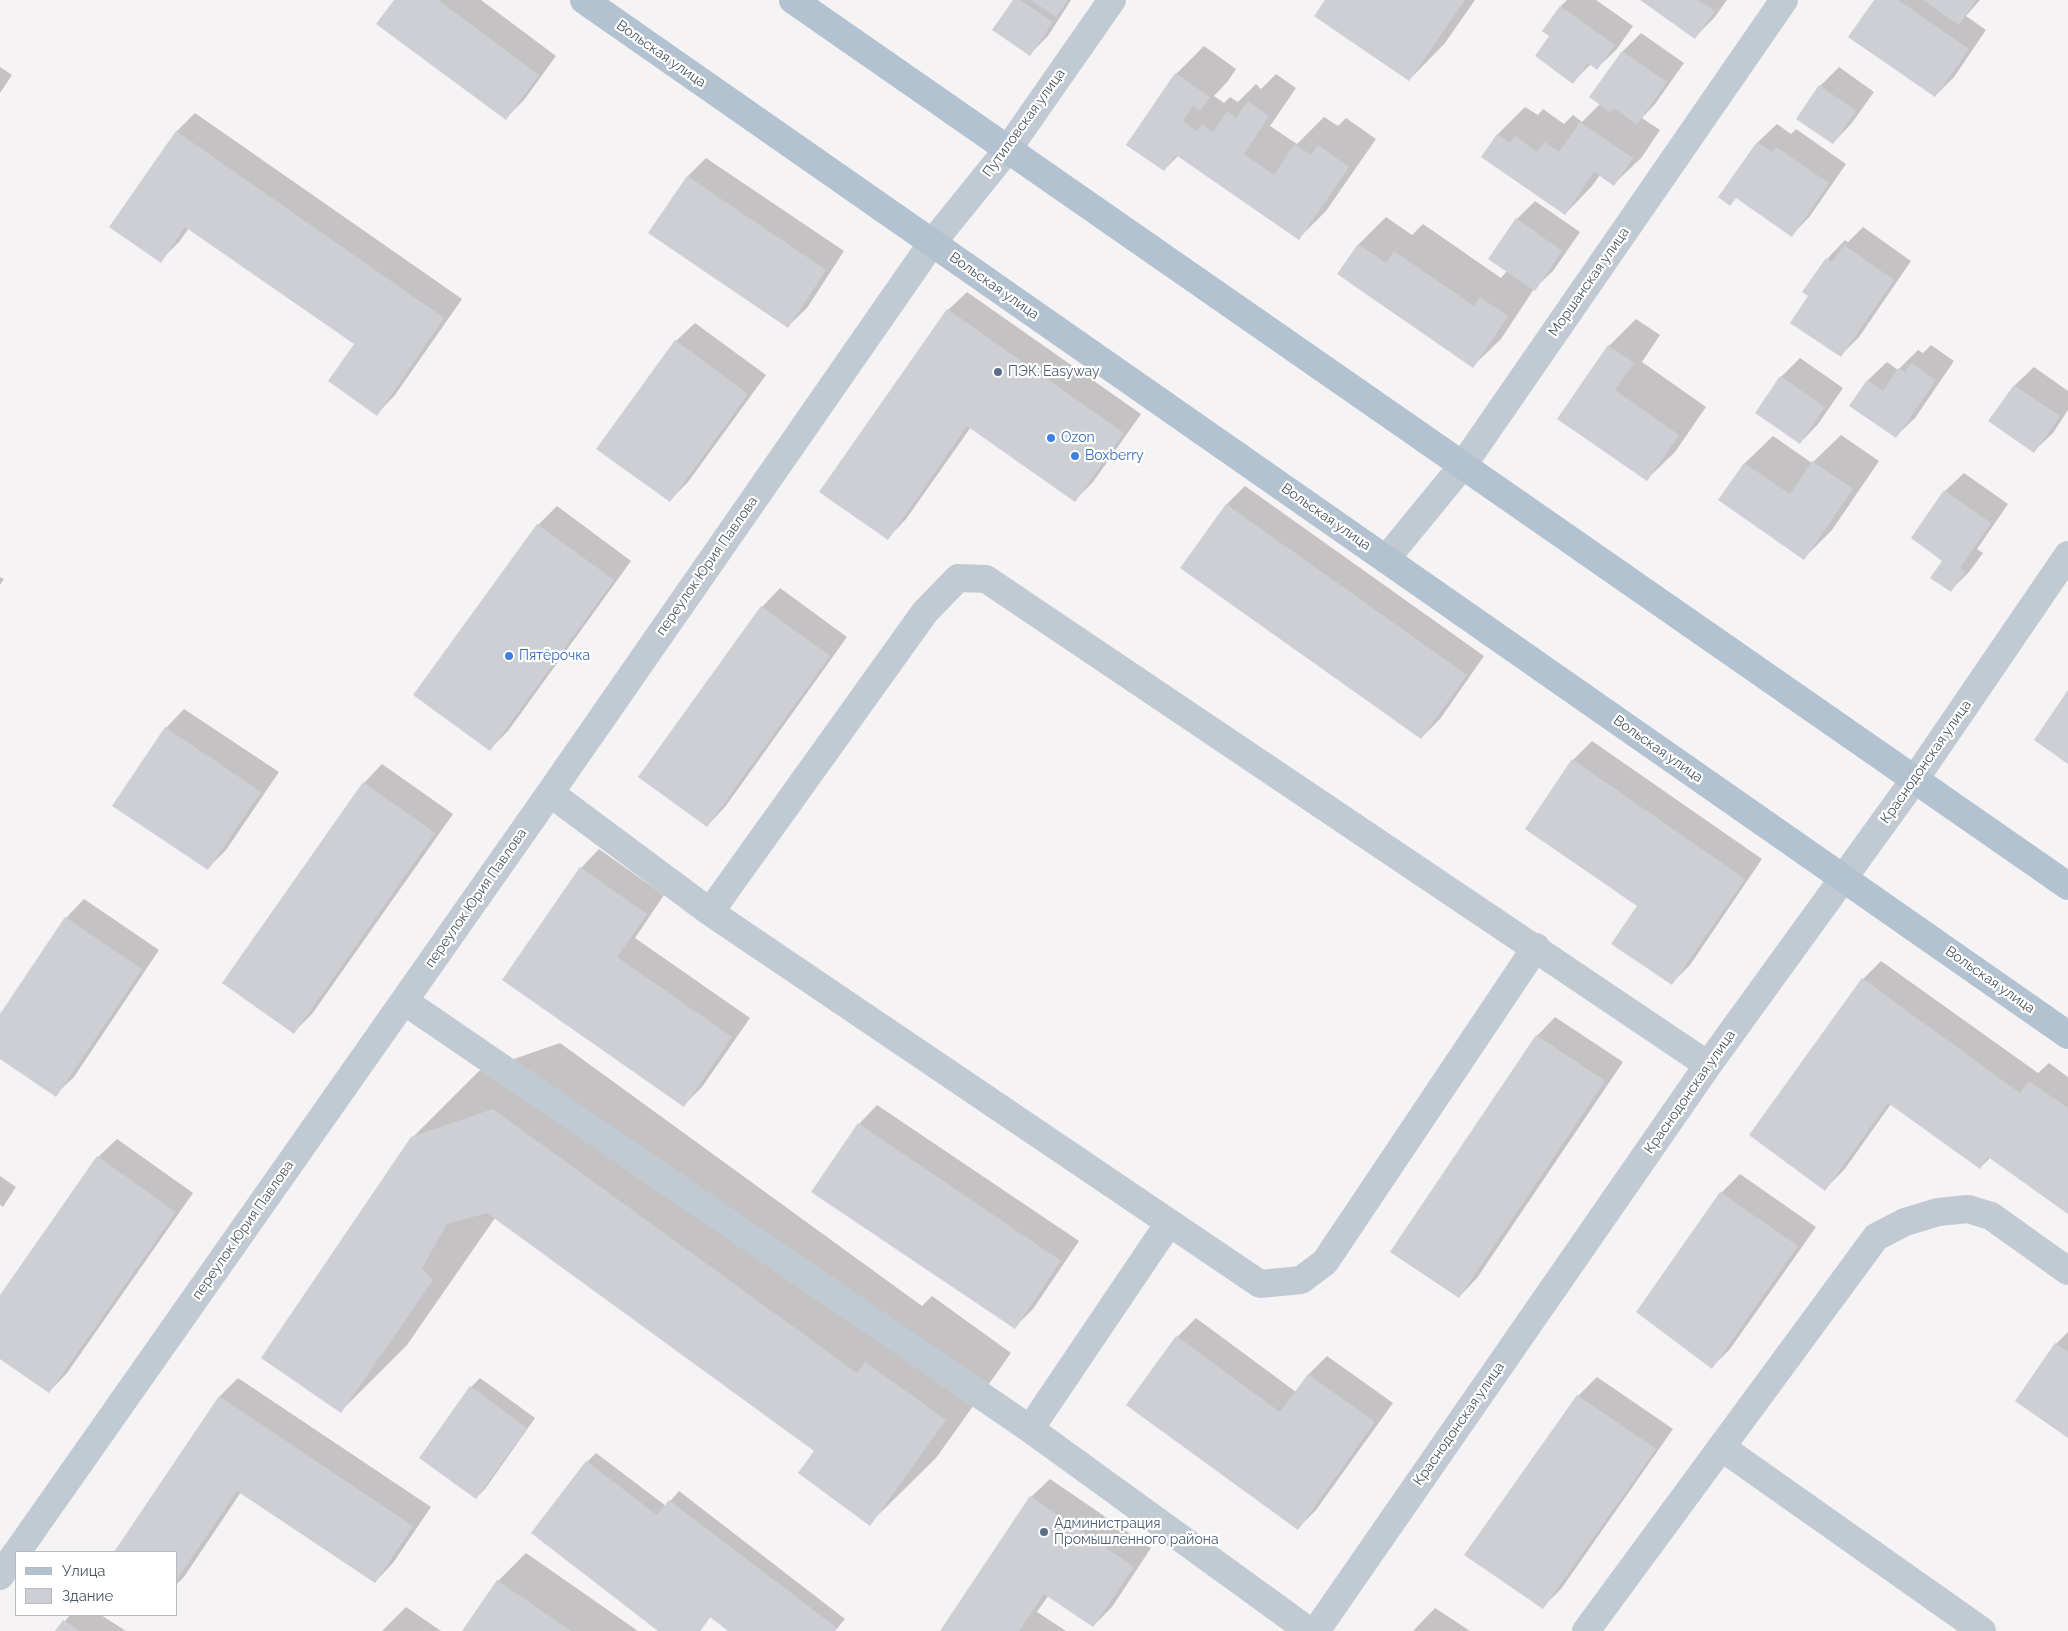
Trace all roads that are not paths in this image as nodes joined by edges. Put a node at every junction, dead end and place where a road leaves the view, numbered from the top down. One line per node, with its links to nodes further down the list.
1 (584, 0): 6 (main road, Вольская улица)
2 (793, 0): 5 (main road)
3 (1112, 0): 5 (street, Путиловская улица)
4 (1784, 0): 7 (street, Моршанская улица)
5 (1008, 149): 6 (street, Путиловская улица); 7 (main road)
6 (932, 242): 9 (main road, Вольская улица); 11 (street, переулок Юрия Павлова)
7 (1462, 465): 9 (street, Моршанская улица); 10 (main road)
8 (2068, 555): 10 (street, Краснодонская улица)
9 (1386, 559): 12 (main road, Вольская улица)
10 (1915, 779): 12 (street, Краснодонская улица); 13 (main road)
11 (550, 793): 14 (street); 16 (street, переулок Юрия Павлова)
12 (1844, 878): 17 (main road, Вольская улица); 18 (street, Краснодонская улица)
13 (2068, 886)
14 (710, 912): 15 (street); 19 (street)
15 (1536, 947): 18 (street); 19 (street)
16 (404, 1000): 21 (street); 23 (street, переулок Юрия Павлова)
17 (2068, 1034)
18 (1708, 1065): 27 (street, Краснодонская улица)
19 (1170, 1223): 21 (street)
20 (2068, 1271): 22 (street)
21 (1030, 1429): 26 (street)
22 (1722, 1447): 28 (street); 29 (street)
23 (17, 1551)
24 (15, 1554): 25 (street, переулок Юрия Павлова)
25 (0, 1576)
26 (1309, 1631)
27 (1316, 1631)
28 (1586, 1631)
29 (1982, 1631)

